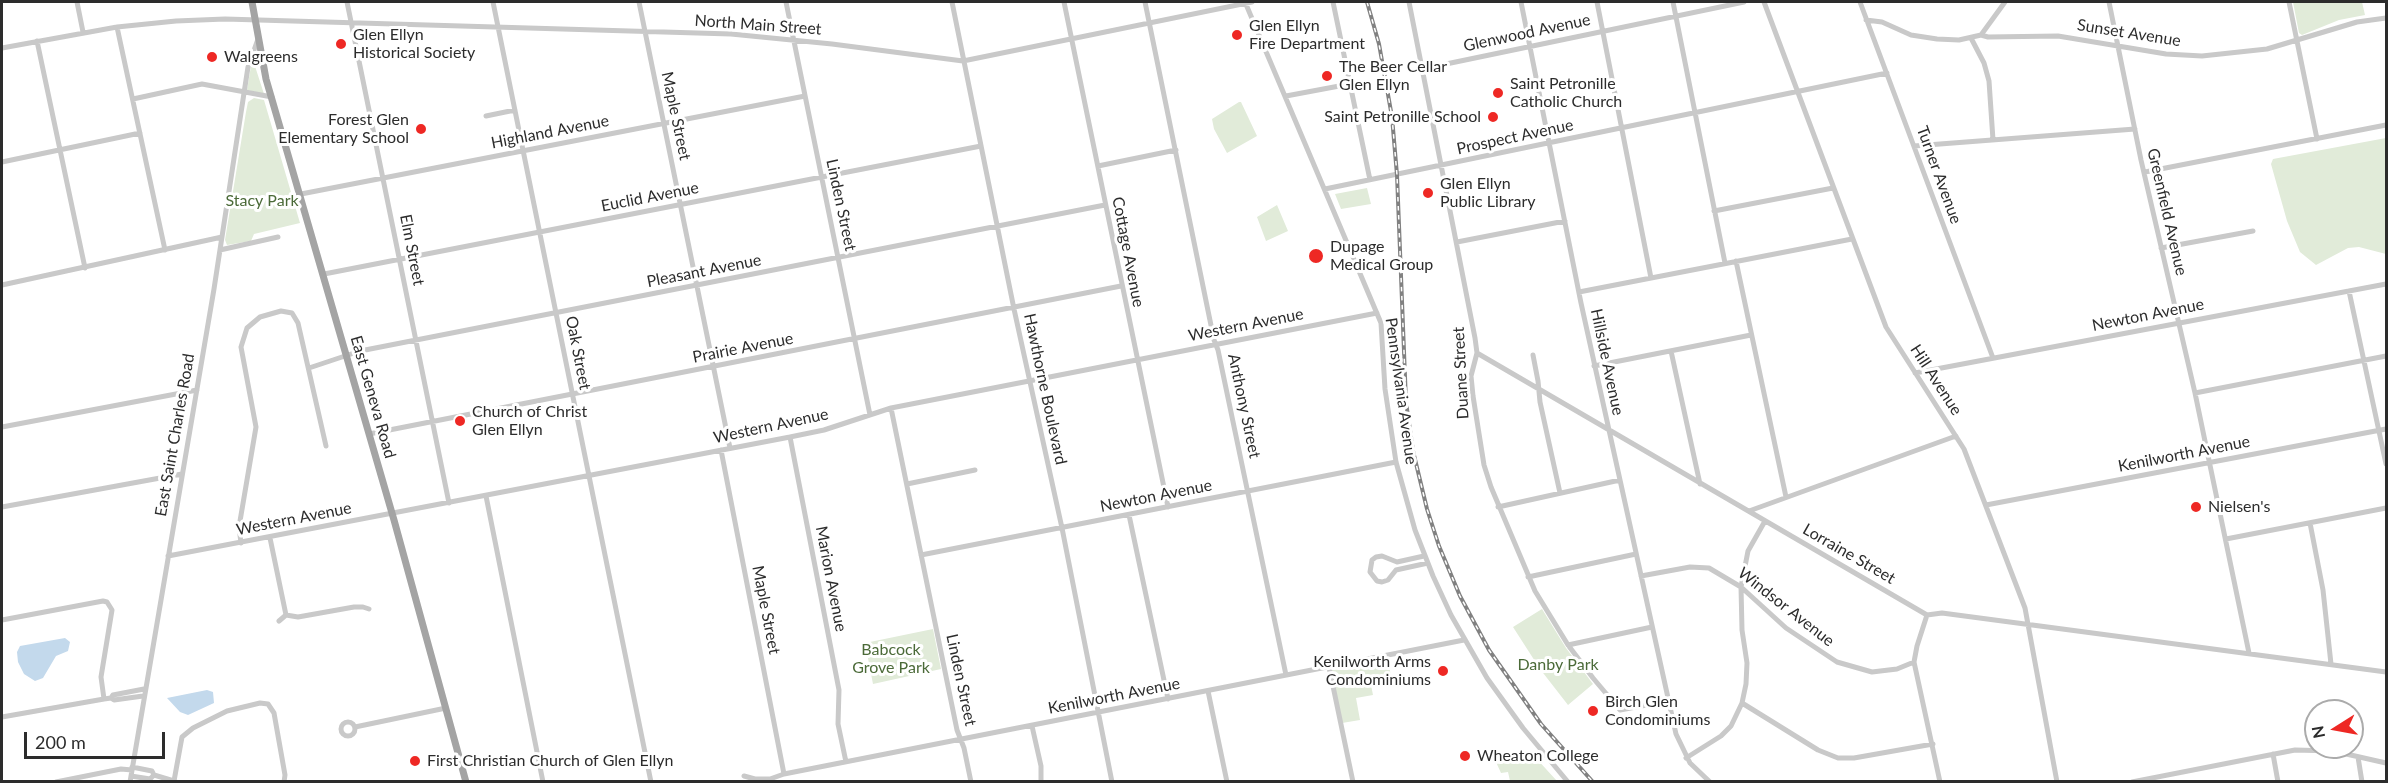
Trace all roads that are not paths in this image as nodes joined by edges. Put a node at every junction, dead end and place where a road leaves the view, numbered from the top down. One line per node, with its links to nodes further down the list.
1 (77, 2): 32 (street)
2 (252, 2): 25 (main road)
3 (347, 2): 27 (street, Elm Street)
4 (493, 2): 30 (street, Oak Street)
5 (639, 2): 33 (street, Maple Street)
6 (786, 2): 38 (street, Linden Street)
7 (952, 2): 44 (street, Hawthorne Boulevard)
8 (1064, 2): 37 (street, Cottage Avenue)
9 (1145, 2): 28 (street, Anthony Street)
10 (1245, 2): 11 (street, North Main Street); 28 (street, North Main Street); 51 (street, Pennsylvania Avenue)
11 (1252, 2)
12 (1333, 2): 47 (street)
13 (1409, 2): 45 (street, Duane Street)
14 (1521, 2): 42 (street, Hillside Avenue)
15 (1597, 2): 31 (street)
16 (1673, 2): 23 (street)
17 (1744, 2): 23 (street, Glenwood Avenue)
18 (1764, 2): 48 (street, Hill Avenue)
19 (1860, 2): 26 (street, Turner Avenue)
20 (2005, 2): 34 (street)
21 (2109, 2): 41 (street, Greenfield Avenue)
22 (2289, 2): 40 (street)
23 (1676, 16): 31 (street, Glenwood Avenue); 55 (street)
24 (2386, 18): 40 (street, Sunset Avenue)
25 (255, 19): 27 (street, North Main Street); 29 (street, North Main Street); 36 (main road, East Geneva Road)
26 (1866, 20): 35 (street, Sunset Avenue); 46 (street, Turner Avenue)
27 (351, 22): 30 (street, North Main Street); 75 (street, Elm Street)
28 (1149, 23): 37 (street, North Main Street); 68 (street, Anthony Street)
29 (117, 27): 32 (street, North Main Street); 53 (street)
30 (498, 27): 33 (street, North Main Street); 54 (street, Oak Street)
31 (1603, 31): 42 (street, Glenwood Avenue); 59 (street)
32 (82, 32): 39 (street, North Main Street)
33 (645, 32): 38 (street, North Main Street); 57 (street, Maple Street)
34 (1981, 35): 35 (street, Sunset Avenue); 41 (street, Sunset Avenue)
35 (1971, 38): 63 (street)
36 (258, 39): 49 (street, East Saint Charles Road); 52 (main road, East Geneva Road)
37 (1072, 39): 44 (street, North Main Street); 71 (street, Cottage Avenue)
38 (794, 40): 44 (street, North Main Street); 50 (street, Linden Street)
39 (37, 41): 43 (street, North Main Street); 67 (street)
40 (2297, 41): 41 (street, Sunset Avenue); 62 (street)
41 (2118, 45): 60 (street, Greenfield Avenue)
42 (1530, 47): 45 (street, Glenwood Avenue); 64 (street, Hillside Avenue)
43 (2, 48)
44 (963, 60): 65 (street, Hawthorne Boulevard)
45 (1422, 69): 72 (street, Duane Street)
46 (1887, 73): 48 (street, Prospect Avenue); 66 (street, Turner Avenue)
47 (1350, 84): 51 (street); 76 (street)
48 (1797, 92): 55 (street, Prospect Avenue); 77 (street, Hill Avenue)
49 (245, 93): 52 (street); 53 (street); 87 (street, East Saint Charles Road)
50 (805, 96): 57 (street, Highland Avenue); 74 (street, Linden Street)
51 (1286, 96): 78 (street, Pennsylvania Avenue)
52 (272, 97): 79 (main road, East Geneva Road)
53 (133, 99): 61 (street)
54 (515, 110): 56 (street); 69 (street, Oak Street)
55 (1695, 114): 59 (street, Prospect Avenue); 82 (street)
56 (486, 116)
57 (664, 123): 69 (street, Highland Avenue); 80 (street, Maple Street)
58 (2386, 125): 62 (street)
59 (1622, 129): 64 (street, Prospect Avenue); 100 (street)
60 (2135, 129): 63 (street); 73 (street, Greenfield Avenue)
61 (140, 133): 67 (street); 92 (street)
62 (2317, 139): 73 (street)
63 (1993, 140): 66 (street)
64 (1550, 144): 72 (street, Prospect Avenue); 83 (street, Hillside Avenue)
65 (981, 146): 74 (street, Euclid Avenue); 84 (street, Hawthorne Boulevard)
66 (1914, 146): 120 (street, Turner Avenue)
67 (60, 150): 70 (street); 98 (street)
68 (1176, 150): 71 (street); 114 (street, Anthony Street)
69 (523, 151): 75 (street, Highland Avenue); 86 (street, Oak Street)
70 (2, 162)
71 (1098, 166): 81 (street, Cottage Avenue)
72 (1442, 166): 76 (street, Prospect Avenue); 90 (street, Duane Street)
73 (2145, 172): 91 (street, Greenfield Avenue)
74 (822, 177): 80 (street, Euclid Avenue); 94 (street, Linden Street)
75 (383, 178): 79 (street, Highland Avenue); 95 (street, Elm Street)
76 (1370, 180): 78 (street, Prospect Avenue)
77 (1833, 188): 82 (street); 89 (street, Hill Avenue)
78 (1325, 189): 109 (street, Pennsylvania Avenue)
79 (301, 194): 99 (main road, East Geneva Road)
80 (680, 205): 86 (street, Euclid Avenue); 103 (street, Maple Street)
81 (1105, 205): 84 (street, Pleasant Avenue); 104 (street, Cottage Avenue)
82 (1714, 211): 97 (street)
83 (1565, 221): 90 (street); 106 (street, Hillside Avenue)
84 (997, 227): 94 (street, Pleasant Avenue); 107 (street, Hawthorne Boulevard)
85 (2253, 231): 91 (street)
86 (539, 232): 95 (street, Euclid Avenue); 108 (street, Oak Street)
87 (222, 237): 92 (street); 93 (street, East Saint Charles Road)
88 (278, 237): 93 (street)
89 (1852, 239): 96 (street); 126 (street, Hill Avenue)
90 (1457, 242): 116 (street, Duane Street)
91 (2162, 248): 110 (street, Greenfield Avenue)
92 (165, 250): 98 (street)
93 (220, 250): 128 (street, East Saint Charles Road)
94 (838, 258): 103 (street, Pleasant Avenue); 112 (street, Linden Street)
95 (400, 259): 99 (street, Euclid Avenue); 113 (street, Elm Street)
96 (1736, 261): 97 (street); 111 (street)
97 (1725, 263): 100 (street)
98 (85, 267): 102 (street)
99 (324, 274): 117 (main road, East Geneva Road)
100 (1651, 278): 106 (street)
101 (2386, 284): 105 (street, Newton Avenue)
102 (2, 285)
103 (697, 286): 108 (street, Pleasant Avenue); 125 (street, Maple Street)
104 (1121, 286): 107 (street, Prairie Avenue); 121 (street, Cottage Avenue)
105 (2349, 291): 110 (street, Newton Avenue); 122 (street)
106 (1579, 292): 123 (street, Hillside Avenue)
107 (1014, 309): 112 (street, Prairie Avenue); 127 (street, Hawthorne Boulevard)
108 (556, 313): 113 (street, Pleasant Avenue); 131 (street, Oak Street)
109 (1377, 313): 114 (street, Western Avenue); 145 (street, Pennsylvania Avenue)
110 (2178, 323): 120 (street, Newton Avenue); 130 (street, Greenfield Avenue)
111 (1751, 335): 115 (street); 157 (street)
112 (855, 340): 125 (street, Prairie Avenue); 133 (street, Linden Street)
113 (416, 341): 117 (street, Pleasant Avenue); 134 (street, Elm Street)
114 (1216, 345): 121 (street, Western Avenue); 154 (street, Anthony Street)
115 (1671, 351): 123 (street); 153 (street)
116 (1477, 353): 129 (street, Lorraine Street); 162 (street, Duane Street)
117 (347, 354): 124 (street, Pleasant Avenue); 139 (main road, East Geneva Road)
118 (1533, 355): 129 (street)
119 (2386, 356): 122 (street)
120 (1993, 358): 126 (street, Newton Avenue)
121 (1138, 360): 127 (street, Western Avenue); 161 (street, Cottage Avenue)
122 (2364, 360): 130 (street); 138 (street)
123 (1594, 366): 137 (street, Hillside Avenue)
124 (309, 368): 142 (street); 172 (street)
125 (713, 368): 131 (street, Prairie Avenue); 143 (street, Maple Street)
126 (1915, 373): 140 (street, Hill Avenue)
127 (1030, 382): 132 (street, Western Avenue); 169 (street, Hawthorne Boulevard)
128 (197, 390): 135 (street); 149 (street, East Saint Charles Road)
129 (1539, 391): 137 (street, Lorraine Street); 155 (street)
130 (2196, 393): 146 (street, Greenfield Avenue)
131 (573, 395): 134 (street, Prairie Avenue); 150 (street, Oak Street)
132 (891, 408): 133 (street, Western Avenue); 152 (street, Linden Street)
133 (870, 415): 141 (street, Western Avenue)
134 (433, 422): 139 (street, Prairie Avenue); 158 (street, Elm Street)
135 (2, 427)
136 (2386, 429): 138 (street, Kenilworth Avenue)
137 (1608, 430): 151 (street, Hillside Avenue); 153 (street, Lorraine Street)
138 (2379, 430): 146 (street, Kenilworth Avenue); 147 (street)
139 (369, 434): 165 (main road, East Geneva Road)
140 (1956, 436): 157 (street); 159 (street, Hill Avenue)
141 (790, 437): 143 (street, Western Avenue); 214 (street, Marion Avenue)
142 (326, 446)
143 (730, 448): 144 (street, Western Avenue)
144 (721, 450): 150 (street, Western Avenue); 217 (street, Maple Street)
145 (1396, 462): 154 (street, Newton Avenue); 176 (street, Pennsylvania Avenue)
146 (2210, 463): 159 (street, Kenilworth Avenue); 171 (street, Greenfield Avenue)
147 (2386, 464)
148 (975, 470): 152 (street)
149 (182, 474): 160 (street); 175 (street, East Saint Charles Road)
150 (590, 476): 156 (street, Western Avenue); 226 (street, Oak Street)
151 (1620, 480): 155 (street); 173 (street, Hillside Avenue)
152 (907, 484): 174 (street, Linden Street)
153 (1700, 484): 164 (street, Lorraine Street)
154 (1248, 491): 161 (street, Newton Avenue); 195 (street, Anthony Street)
155 (1560, 493): 162 (street)
156 (486, 496): 158 (street, Western Avenue); 225 (street)
157 (1786, 497): 164 (street)
158 (449, 503): 165 (street, Western Avenue)
159 (1986, 505): 186 (street, Hill Avenue)
160 (2, 507)
161 (1168, 507): 166 (street, Newton Avenue)
162 (1498, 507): 179 (street, Duane Street)
163 (2386, 508): 168 (street)
164 (1749, 512): 167 (street, Lorraine Street)
165 (392, 514): 170 (street, Western Avenue); 202 (main road, East Geneva Road)
166 (1129, 515): 169 (street, Newton Avenue); 199 (street)
167 (1765, 521): 180 (street); 183 (street, Lorraine Street)
168 (2310, 523): 171 (street); 192 (street)
169 (1062, 528): 174 (street, Newton Avenue); 203 (street, Hawthorne Boulevard)
170 (270, 537): 172 (street, Western Avenue); 182 (street)
171 (2226, 539): 190 (street, Greenfield Avenue)
172 (241, 543): 175 (street, Western Avenue)
173 (1636, 554): 178 (street, Hillside Avenue); 179 (street)
174 (921, 555): 207 (street, Linden Street)
175 (168, 556): 197 (street, East Saint Charles Road)
176 (1424, 556): 177 (street, Pennsylvania Avenue); 177 (street)
177 (1428, 563): 188 (street, Pennsylvania Avenue)
178 (1641, 576): 180 (street, Windsor Avenue); 187 (street, Hillside Avenue)
179 (1528, 577): 189 (street, Duane Street)
180 (1740, 587): 191 (street, Windsor Avenue); 201 (street)
181 (369, 609): 182 (street)
182 (286, 615): 185 (street)
183 (1927, 615): 186 (street); 191 (street)
184 (2, 620): 198 (street)
185 (279, 621)
186 (2028, 624): 190 (street); 234 (street, Hill Avenue)
187 (1652, 627): 189 (street); 200 (street, Hillside Avenue)
188 (1464, 640): 193 (street, Kenilworth Avenue); 231 (street, Pennsylvania Avenue)
189 (1568, 645): 200 (street, Duane Street)
190 (2249, 653): 192 (street)
191 (1914, 662): 208 (street)
192 (2331, 664): 194 (street)
193 (1329, 666): 195 (street, Kenilworth Avenue); 230 (street)
194 (2386, 672)
195 (1286, 675): 196 (street, Kenilworth Avenue)
196 (1208, 691): 199 (street, Kenilworth Avenue); 229 (street)
197 (144, 692): 198 (street); 216 (street, East Saint Charles Road)
198 (108, 699): 204 (street)
199 (1168, 699): 203 (street, Kenilworth Avenue)
200 (1668, 701): 211 (street, Hillside Avenue)
201 (1742, 702): 208 (street); 211 (street)
202 (446, 708): 206 (street); 224 (main road, East Geneva Road)
203 (1099, 712): 205 (street, Kenilworth Avenue); 228 (street, Hawthorne Boulevard)
204 (2, 717)
205 (1032, 726): 207 (street, Kenilworth Avenue); 220 (street)
206 (356, 727)
207 (961, 739): 214 (street, Kenilworth Avenue); 227 (street, Linden Street)
208 (1933, 744): 233 (street)
209 (2304, 750): 210 (street)
210 (2273, 754): 235 (street); 236 (street)
211 (1686, 758): 232 (street)
212 (2364, 758): 215 (street)
213 (2358, 759): 237 (street)
214 (846, 762): 217 (street, Kenilworth Avenue)
215 (2386, 763)
216 (131, 774): 221 (street); 222 (street)
217 (784, 774): 219 (street, Kenilworth Avenue)
218 (744, 776): 219 (street)
219 (770, 780)
220 (1041, 780)
221 (175, 781): 223 (street)
222 (57, 782)
223 (284, 782)
224 (466, 782)
225 (543, 782)
226 (651, 782)
227 (971, 782)
228 (1112, 782)
229 (1227, 782)
230 (1353, 782)
231 (1568, 782)
232 (1710, 782)
233 (1940, 782)
234 (2057, 782)
235 (2132, 782)
236 (2278, 782)
237 (2362, 782)

